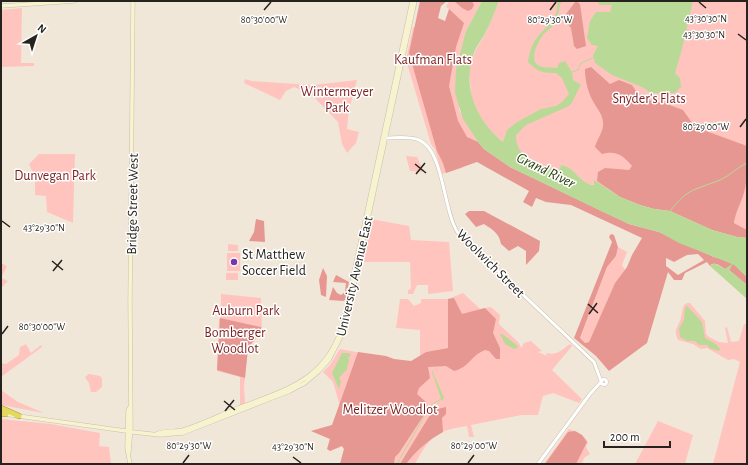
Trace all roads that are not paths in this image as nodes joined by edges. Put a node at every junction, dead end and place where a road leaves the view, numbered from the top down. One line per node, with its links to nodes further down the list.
1 (75, 1): 4 (main road)
2 (133, 1): 9 (main road, Bridge Street West)
3 (413, 1): 5 (main road, University Avenue East); 10 (main road, University Avenue East)
4 (1, 6)
5 (385, 138): 10 (main road, University Avenue East); 12 (street, Woolwich Street)
6 (1, 408): 8 (highway)
7 (3, 414): 8 (main road, University Avenue East)
8 (19, 416): 9 (main road, University Avenue East)
9 (129, 432): 10 (main road, University Avenue East); 11 (main road, Bridge Street West)
10 (156, 434)
11 (130, 464)
12 (538, 464)

